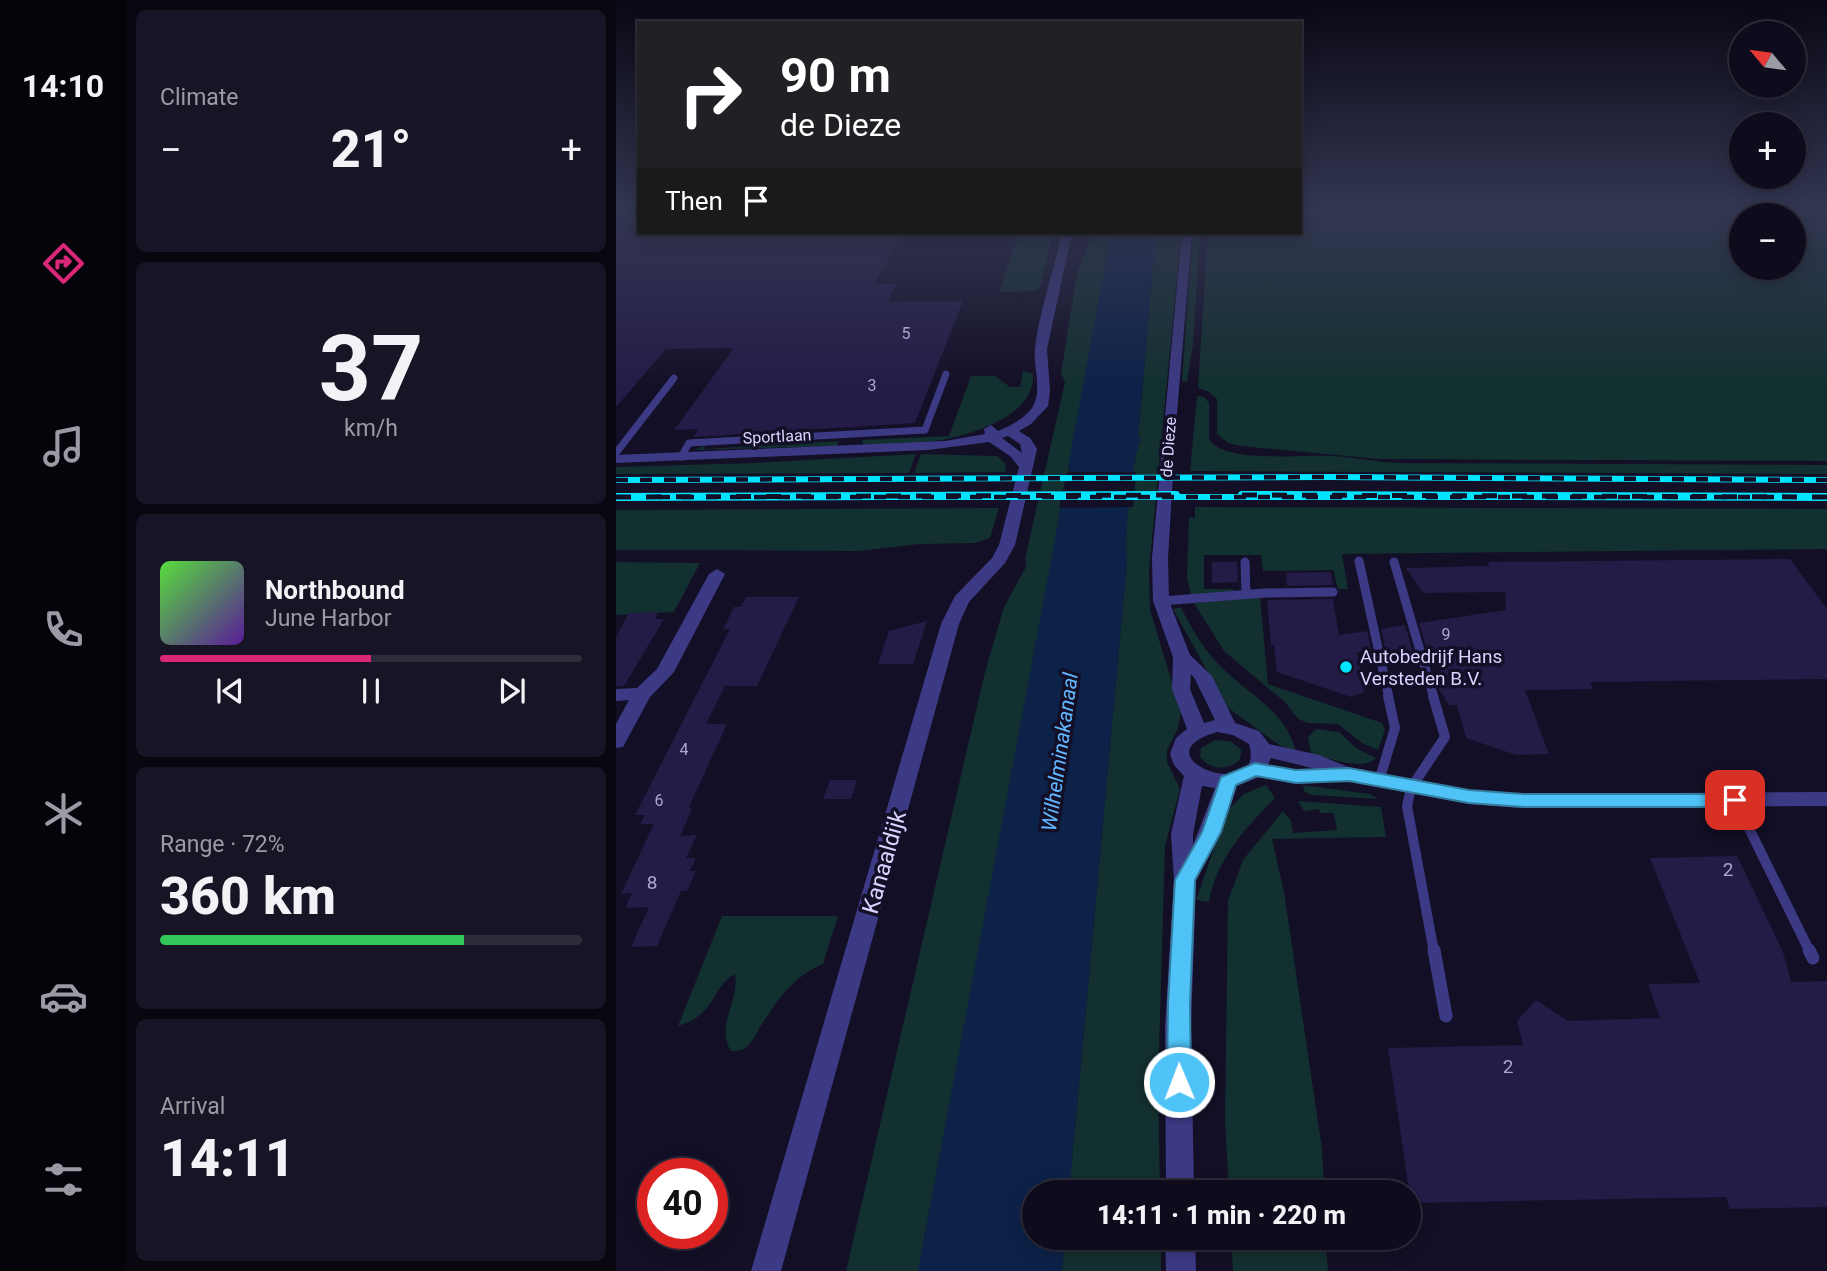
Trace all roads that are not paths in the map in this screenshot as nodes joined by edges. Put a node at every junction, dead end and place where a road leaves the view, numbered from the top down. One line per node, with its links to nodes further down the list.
1 (1059, 269): 5 (street)
2 (1184, 269): 22 (street, de Dieze)
3 (946, 374): 8 (lane)
4 (674, 378): 10 (lane)
5 (1044, 391): 6 (street); 7 (street)
6 (1010, 431): 7 (street); 15 (street, Kanaaldijk)
7 (992, 433): 11 (street, Sportlaan); 15 (street)
8 (852, 434): 11 (lane); 13 (lane)
9 (616, 439): 10 (lane)
10 (627, 439): 12 (lane)
11 (848, 450): 13 (street, Sportlaan)
12 (616, 453)
13 (681, 457): 14 (street, Sportlaan)
14 (616, 459)
15 (1026, 467): 43 (street, Kanaaldijk)
16 (1359, 561): 34 (lane)
17 (1245, 562): 21 (lane)
18 (1394, 562): 35 (lane)
19 (717, 574): 24 (street)
20 (1334, 592): 21 (lane)
21 (1246, 594): 22 (lane)
22 (1161, 601): 23 (street, de Dieze)
23 (1182, 657): 26 (street, de Dieze); 27 (street, de Dieze)
24 (642, 694): 25 (street); 28 (street)
25 (616, 695)
26 (1227, 726): 27 (street); 29 (street)
27 (1197, 731): 31 (street)
28 (616, 741)
29 (1261, 749): 30 (street); 32 (street)
30 (1255, 769): 32 (street); 33 (street)
31 (1194, 775): 33 (street); 38 (street)
32 (1349, 775): 34 (street)
33 (1228, 781): 38 (street)
34 (1379, 781): 35 (street)
35 (1411, 788): 37 (street); 40 (lane)
36 (1827, 799): 37 (street)
37 (1735, 800): 39 (lane)
38 (1185, 880): 41 (street)
39 (1813, 958)
40 (1446, 1016)
41 (1180, 1180)
42 (1180, 1250): 44 (street)
43 (766, 1271)
44 (1181, 1271)

